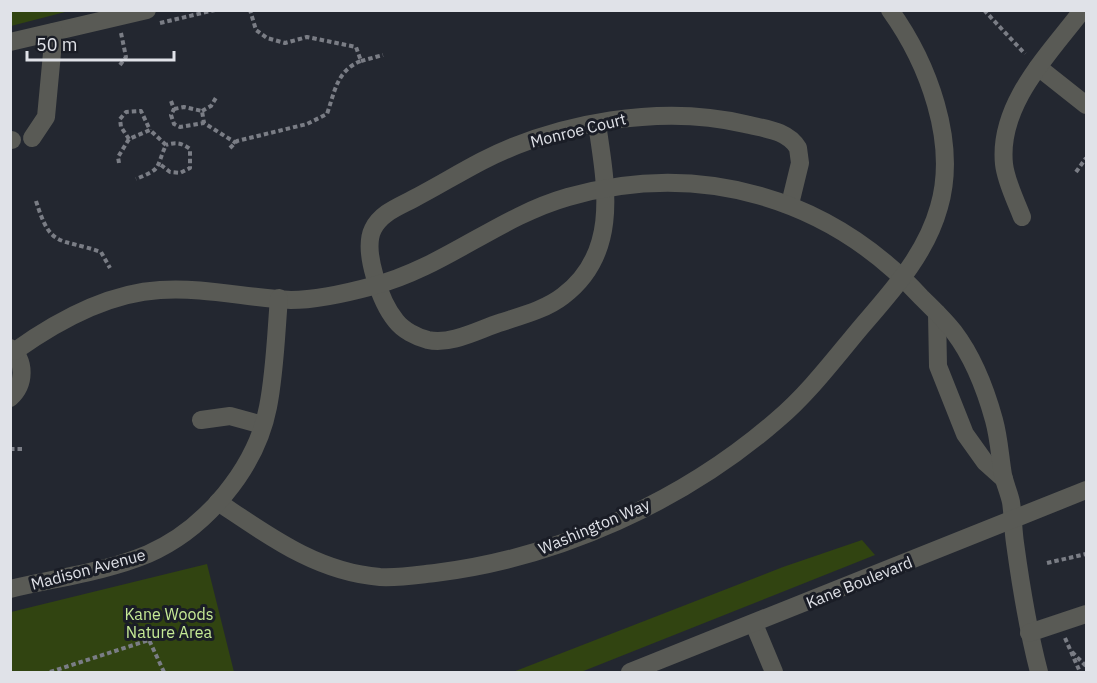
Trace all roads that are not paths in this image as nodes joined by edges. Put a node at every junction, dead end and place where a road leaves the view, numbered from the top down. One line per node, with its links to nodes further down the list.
1 (890, 10): 13 (street, Washington Way)
2 (1081, 12): 6 (street)
3 (150, 18): 4 (street)
4 (54, 32): 5 (street); 9 (street)
5 (10, 42)
6 (1038, 67): 7 (street); 12 (street)
7 (1086, 105)
8 (597, 124): 10 (street, Monroe Court); 11 (street, Monroe Court); 14 (street, Monroe Court)
9 (32, 138)
10 (607, 189): 11 (street); 14 (street); 14 (street, Monroe Court)
11 (790, 204): 13 (street)
12 (1022, 217)
13 (904, 278): 16 (street); 25 (street, Washington Way)
14 (377, 285): 15 (street)
15 (279, 298): 17 (street); 21 (street, Madison Avenue)
16 (937, 313): 20 (street); 22 (street)
17 (13, 350): 18 (street)
18 (10, 398)
19 (201, 420): 21 (street)
20 (994, 421): 22 (street); 23 (street)
21 (263, 425): 25 (street, Madison Avenue)
22 (963, 430): 23 (street)
23 (1004, 479): 26 (street)
24 (1086, 490): 26 (street, Kane Boulevard)
25 (218, 502): 27 (street, Madison Avenue)
26 (1012, 520): 29 (street, Kane Boulevard); 30 (street)
27 (10, 589)
28 (1086, 614): 30 (street)
29 (754, 624): 31 (street, Kane Boulevard); 32 (street)
30 (1029, 633): 33 (street)
31 (630, 672)
32 (774, 672)
33 (1039, 672)

